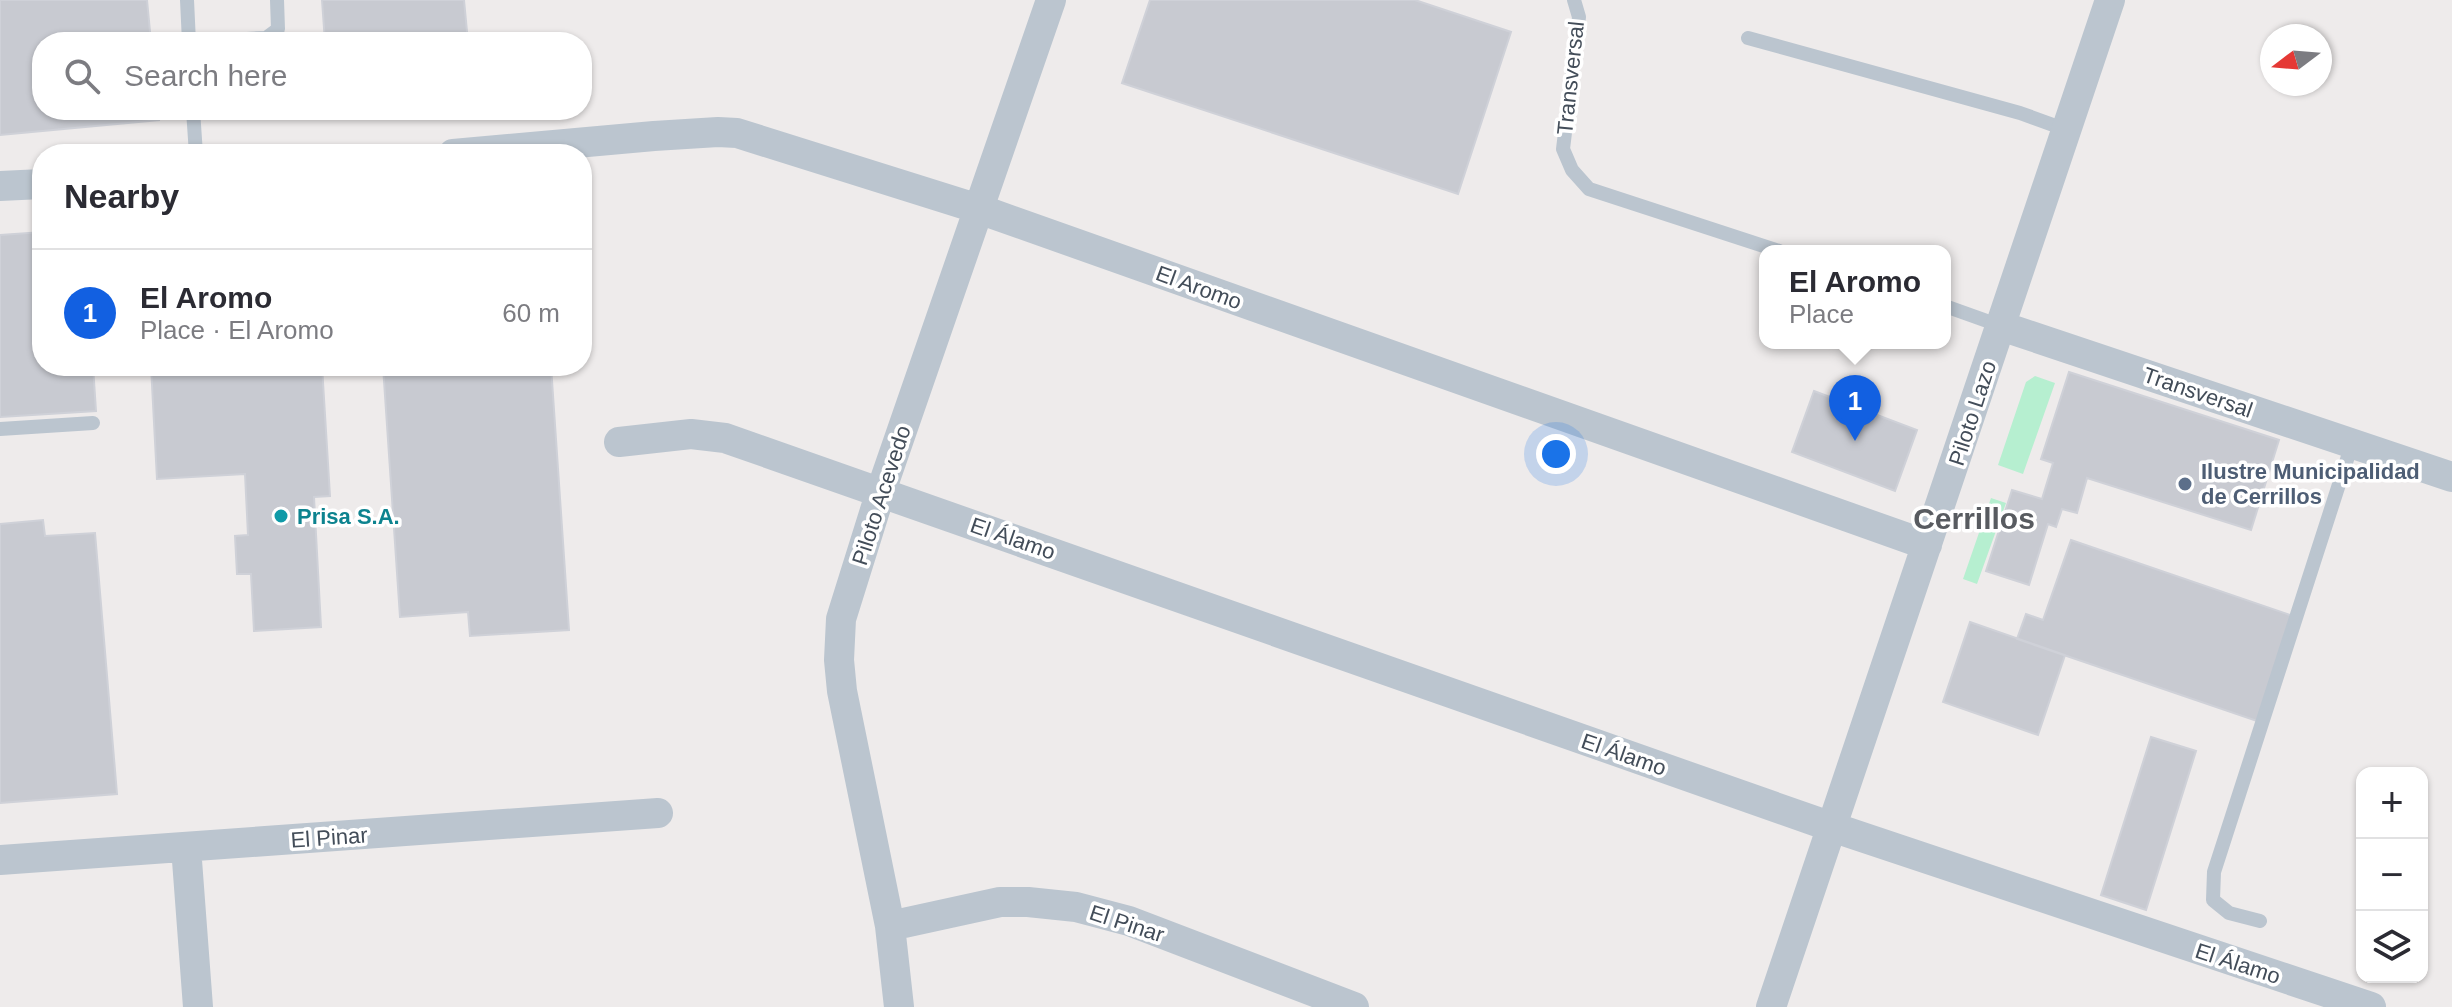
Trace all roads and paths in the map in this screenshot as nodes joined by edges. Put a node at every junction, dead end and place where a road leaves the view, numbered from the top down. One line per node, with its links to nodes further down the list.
1 (187, 0): 6 (lane)
2 (277, 0): 7 (lane)
3 (1051, 0): 15 (street, Piloto Acevedo)
4 (1574, 0): 16 (lane, Transversal)
5 (2110, 0): 10 (street, Piloto Lazo)
6 (189, 32)
7 (274, 32)
8 (1748, 38): 10 (lane)
9 (194, 120): 11 (lane)
10 (2067, 130): 18 (street, Piloto Lazo)
11 (195, 144)
12 (565, 144): 15 (street, El Aromo)
13 (32, 184): 14 (street)
14 (0, 186)
15 (979, 209): 24 (street, Piloto Acevedo); 25 (street, El Aromo)
16 (1761, 245)
17 (1951, 308): 18 (lane, Transversal)
18 (2001, 326): 22 (street, Transversal); 25 (street, Piloto Lazo)
19 (93, 423): 20 (lane)
20 (0, 429)
21 (619, 442): 24 (street, El Álamo)
22 (2352, 444): 23 (street, Transversal); 30 (lane)
23 (2452, 477)
24 (881, 491): 27 (street, El Álamo); 31 (street, Piloto Acevedo)
25 (1927, 545): 27 (street, Piloto Lazo)
26 (658, 813): 28 (street, El Pinar)
27 (1832, 827): 35 (street, Piloto Lazo); 36 (street, El Álamo)
28 (186, 847): 29 (street, El Pinar); 32 (street)
29 (0, 860)
30 (2260, 921)
31 (890, 926): 33 (street, Piloto Acevedo); 34 (street, El Pinar)
32 (198, 1007)
33 (899, 1007)
34 (1354, 1007)
35 (1771, 1007)
36 (2371, 1007)

